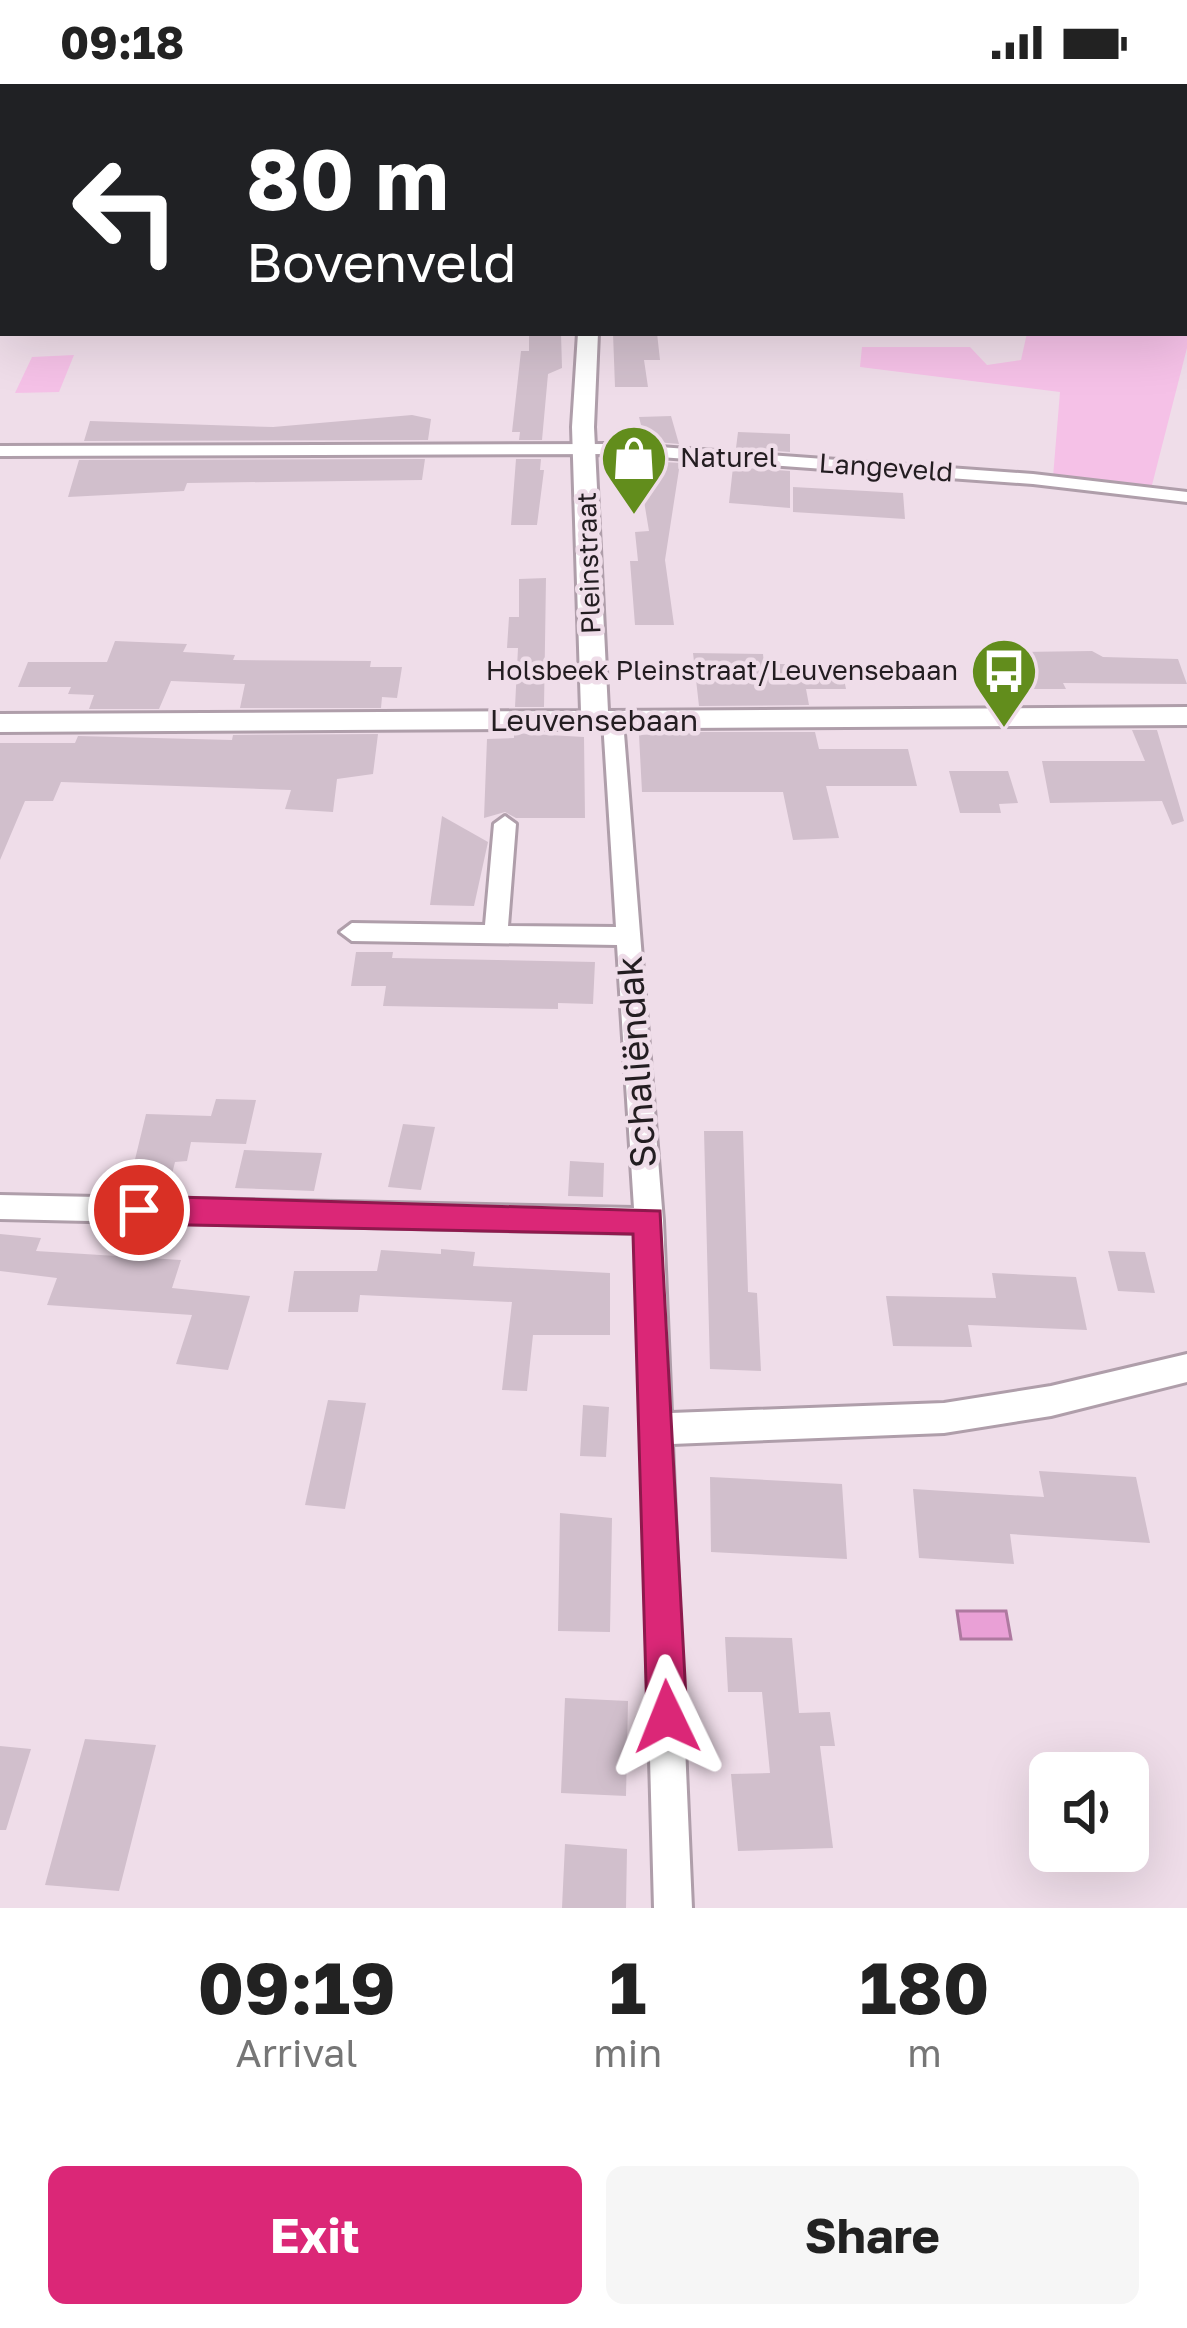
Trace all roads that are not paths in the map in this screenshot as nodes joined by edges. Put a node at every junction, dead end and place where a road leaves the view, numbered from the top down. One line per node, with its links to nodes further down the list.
1 (588, 336): 2 (street, Pleinstraat)
2 (584, 448): 3 (street, Langeveld); 4 (street, Langeveld); 6 (street, Pleinstraat)
3 (0, 451)
4 (1187, 497)
5 (1187, 716): 6 (street, Leuvensebaan)
6 (604, 721): 7 (street, Leuvensebaan); 11 (street, Schaliëndak)
7 (0, 723)
8 (505, 824): 10 (street)
9 (352, 932): 10 (street, Schaliëndak)
10 (496, 934): 11 (street, Schaliëndak)
11 (627, 936): 13 (street, Schaliëndak)
12 (0, 1207): 13 (street)
13 (649, 1221): 15 (street, Schaliëndak)
14 (1187, 1369): 15 (street)
15 (658, 1430): 16 (street, Schaliëndak)
16 (674, 1908)

